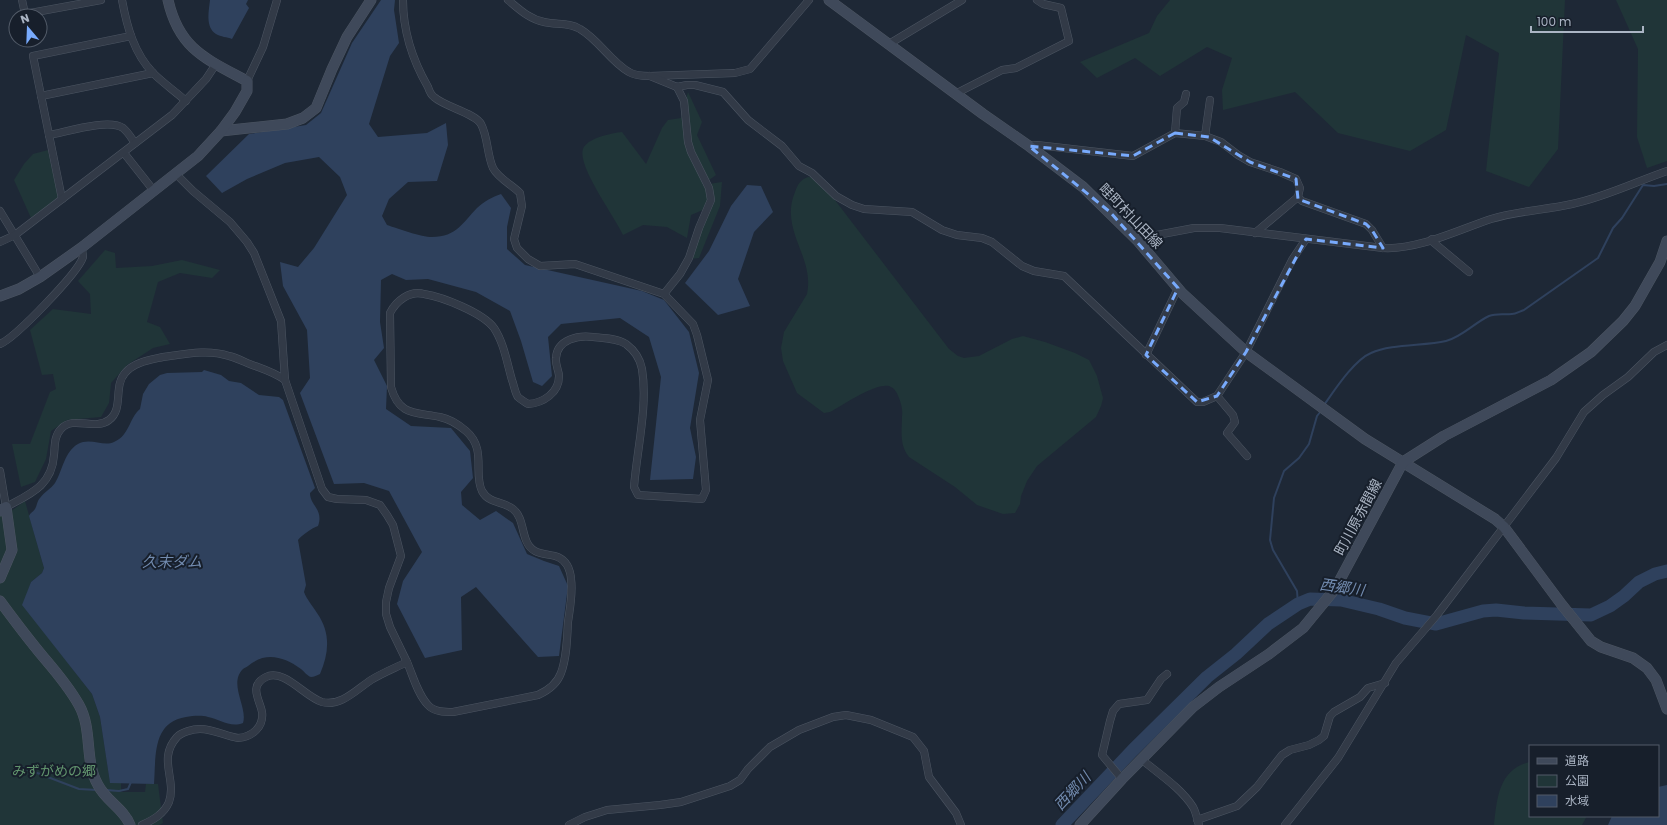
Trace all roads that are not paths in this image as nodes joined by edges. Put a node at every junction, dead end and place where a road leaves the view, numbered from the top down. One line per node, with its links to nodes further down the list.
1 (22, 0): 2 (street)
2 (101, 0)
3 (122, 0): 13 (street)
4 (168, 0): 15 (main road)
5 (277, 0): 18 (street)
6 (371, 0): 25 (main road)
7 (403, 0): 50 (street)
8 (508, 0): 17 (street)
9 (809, 0): 17 (street)
10 (829, 0): 14 (main road, 畦町村山田線)
11 (962, 0): 14 (street)
12 (1037, 0): 20 (street)
13 (131, 36): 16 (street); 22 (street)
14 (889, 44): 20 (main road, 畦町村山田線)
15 (216, 64): 18 (main road); 24 (street)
16 (153, 73): 22 (street); 24 (street)
17 (650, 76): 19 (street)
18 (247, 81): 25 (main road)
19 (677, 87): 50 (street); 55 (street)
20 (955, 94): 30 (main road, 畦町村山田線)
21 (1186, 94): 26 (street)
22 (41, 96): 27 (street)
23 (1210, 100): 28 (street)
24 (186, 101): 29 (street)
25 (221, 131): 33 (main road)
26 (1175, 132): 28 (street); 30 (street)
27 (49, 135): 29 (street); 36 (street)
28 (1205, 136): 35 (street)
29 (135, 143): 31 (street)
30 (1029, 146): 42 (main road, 畦町村山田線)
31 (124, 153): 34 (street); 36 (street)
32 (1667, 171): 41 (street)
33 (176, 174): 34 (main road); 56 (street)
34 (154, 191): 45 (main road)
35 (1298, 197): 38 (street); 46 (street)
36 (62, 199): 39 (street)
37 (0, 211): 39 (street)
38 (1255, 233): 40 (street); 42 (street)
39 (15, 235): 44 (street); 48 (street)
40 (1306, 239): 46 (street); 54 (street)
41 (1432, 239): 46 (street); 47 (street)
42 (1136, 240): 49 (main road, 畦町村山田線)
43 (1667, 241): 59 (main road, 町川原赤間線)
44 (0, 242)
45 (82, 248): 48 (main road); 52 (street)
46 (1383, 248)
47 (1469, 272)
48 (40, 277): 51 (main road)
49 (1178, 288): 54 (main road, 畦町村山田線); 55 (street)
50 (664, 294): 65 (street)
51 (0, 296)
52 (0, 344)
53 (1667, 345): 62 (street)
54 (1246, 352): 57 (street); 59 (main road, 畦町村山田線)
55 (1146, 355): 57 (street)
56 (285, 380): 61 (street); 65 (street)
57 (1217, 396): 58 (street)
58 (1247, 456)
59 (1403, 462): 62 (main road, 畦町村山田線); 69 (main road, 町川原赤間線)
60 (0, 471): 61 (street)
61 (3, 509): 63 (main road)
62 (1504, 526): 67 (street); 68 (main road, 畦町村山田線)
63 (0, 578)
64 (0, 601): 72 (main road)
65 (407, 662): 73 (street)
66 (1167, 674): 70 (street)
67 (1385, 683): 71 (street); 77 (street)
68 (1667, 709)
69 (1141, 760): 70 (main road, 町川原赤間線); 71 (street)
70 (1122, 779): 76 (main road, 町川原赤間線)
71 (1198, 822)
72 (130, 825)
73 (142, 825)
74 (569, 825): 75 (street)
75 (961, 825)
76 (1080, 825)
77 (1285, 825)

